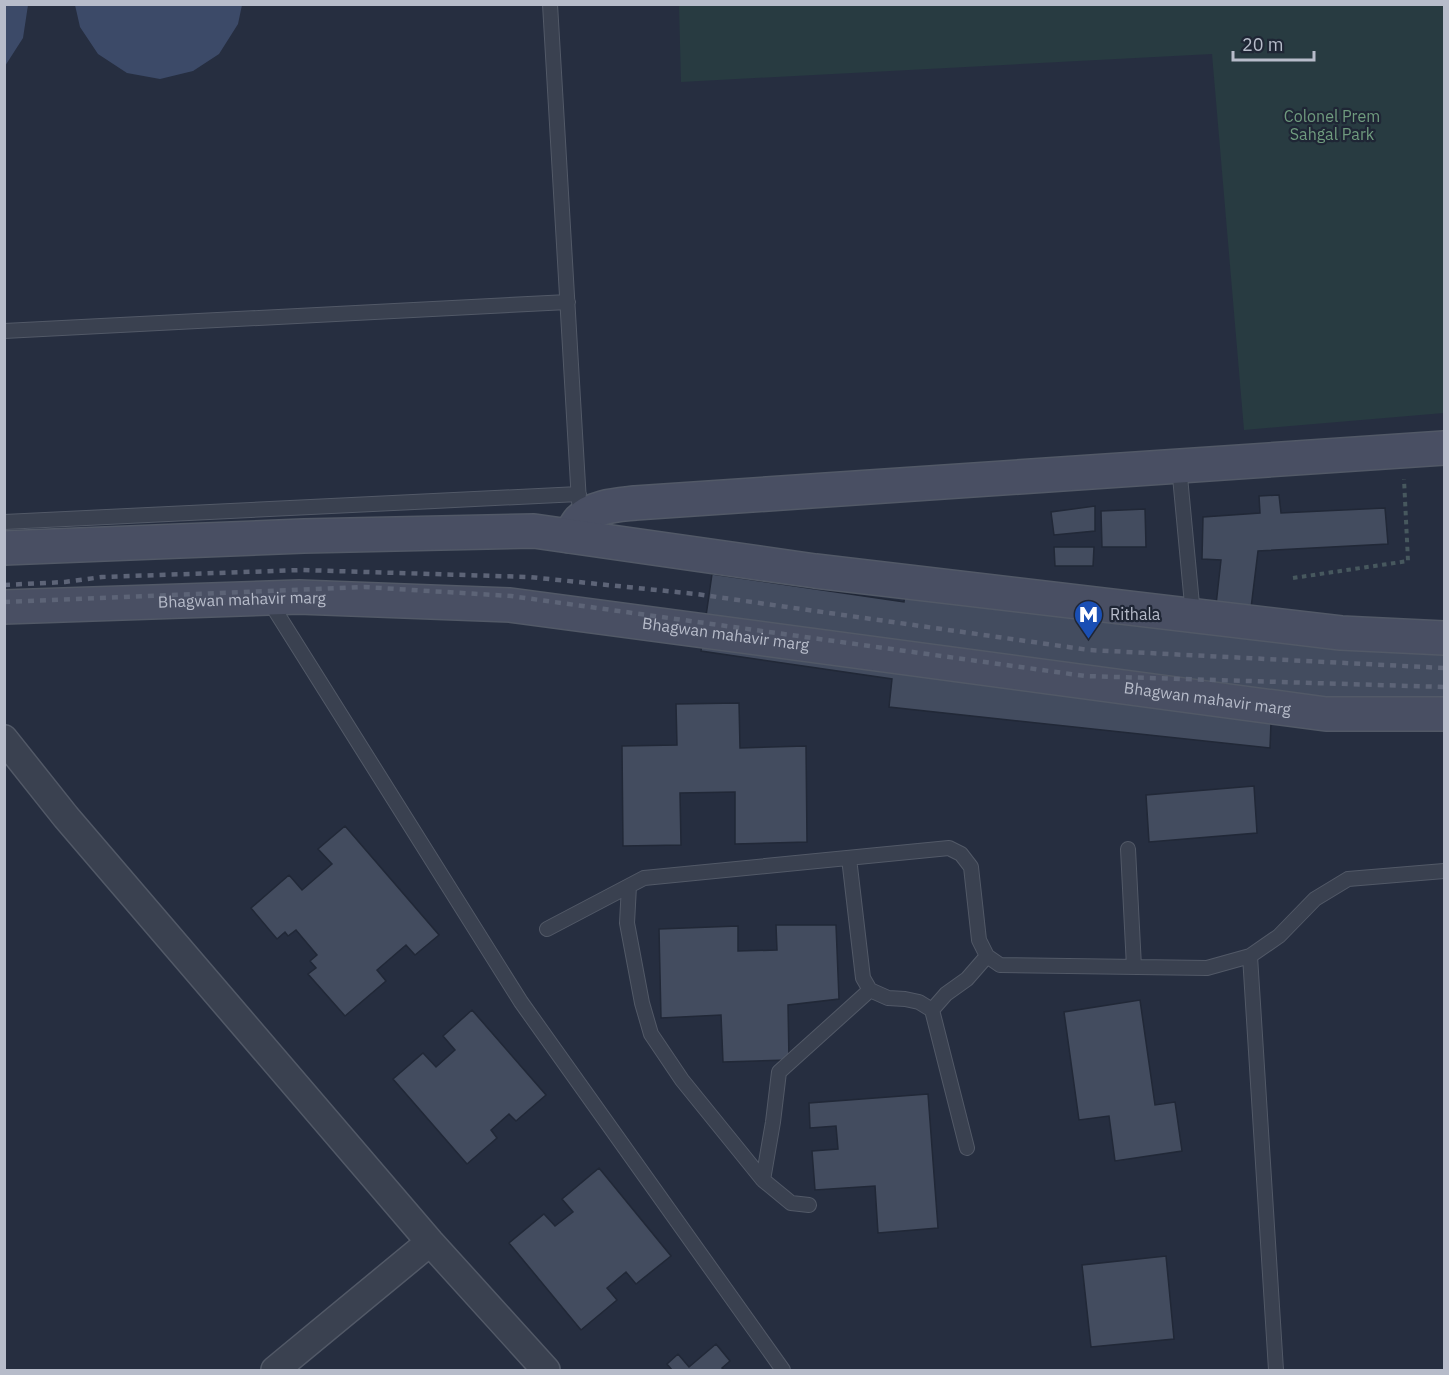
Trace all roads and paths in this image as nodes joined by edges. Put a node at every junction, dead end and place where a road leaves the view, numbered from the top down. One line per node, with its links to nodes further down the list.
1 (550, 4): 2 (lane)
2 (568, 302): 3 (lane); 7 (lane)
3 (4, 331)
4 (1444, 448): 5 (main road)
5 (1403, 451): 6 (main road); 10 (path)
6 (1179, 466): 7 (main road); 13 (lane)
7 (576, 517): 8 (lane); 9 (main road); 13 (main road)
8 (4, 522)
9 (4, 548)
10 (1293, 578)
11 (267, 599): 12 (main road, Bhagwan mahavir marg); 15 (main road, Bhagwan mahavir marg); 33 (lane)
12 (4, 607)
13 (1193, 615): 14 (main road)
14 (1444, 638)
15 (1444, 714)
16 (4, 739): 30 (street)
17 (1128, 849): 24 (lane)
18 (849, 858): 20 (lane); 22 (lane); 25 (lane)
19 (1444, 871): 23 (lane)
20 (629, 885): 21 (lane); 28 (lane)
21 (547, 929)
22 (987, 956): 24 (lane); 26 (lane)
23 (1250, 956): 24 (lane); 34 (lane)
24 (1134, 966)
25 (870, 990): 26 (lane); 28 (lane)
26 (932, 1010): 27 (lane)
27 (967, 1148)
28 (763, 1180): 29 (lane)
29 (809, 1205)
30 (430, 1242): 31 (street); 32 (street)
31 (275, 1371)
32 (546, 1371)
33 (783, 1371)
34 (1276, 1371)

